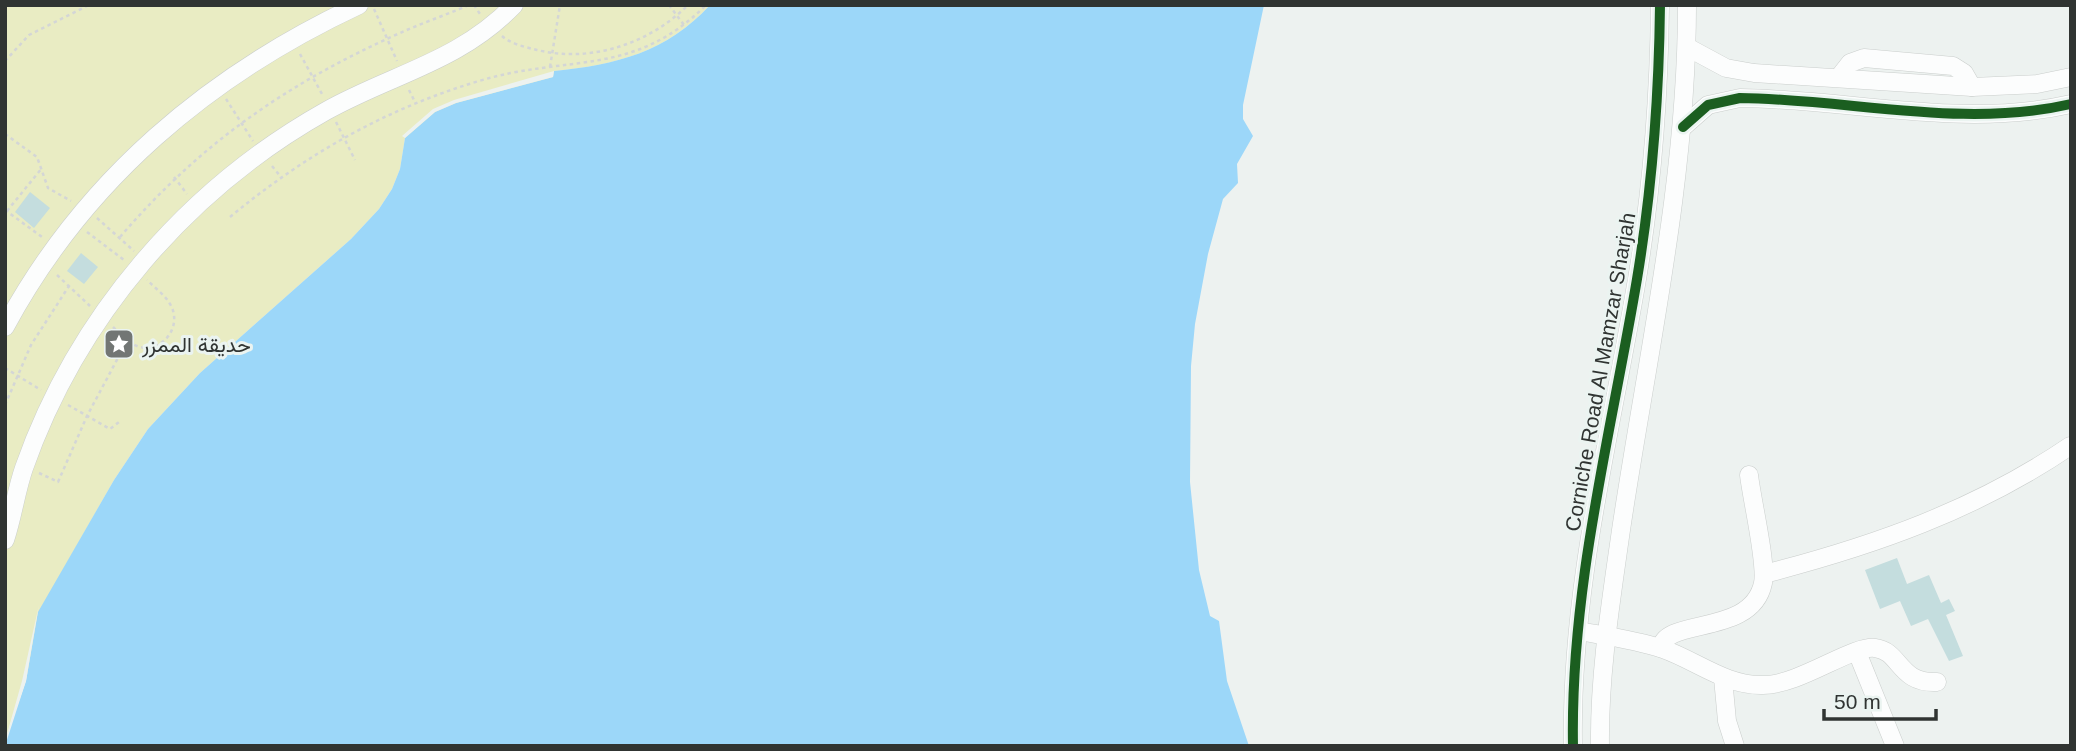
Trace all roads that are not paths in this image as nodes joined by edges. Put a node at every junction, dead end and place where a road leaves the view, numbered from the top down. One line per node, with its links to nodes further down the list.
1 (359, 5): 9 (street)
2 (514, 5): 11 (street)
3 (1660, 5): 16 (street, Corniche Road Al Mamzar Sharjah)
4 (1687, 5): 5 (street)
5 (1687, 47): 6 (street); 8 (street)
6 (2071, 77)
7 (2071, 104): 8 (street)
8 (1683, 127): 17 (street)
9 (5, 327)
10 (2070, 446): 15 (street)
11 (24, 468): 13 (street); 14 (street)
12 (1749, 475): 15 (street)
13 (5, 494)
14 (5, 540)
15 (1764, 574): 18 (street)
16 (1579, 631): 17 (street); 22 (street, Corniche Road Al Mamzar Sharjah)
17 (1607, 636): 18 (street); 23 (street)
18 (1661, 648): 20 (street)
19 (1857, 652): 20 (street); 21 (street); 25 (street)
20 (1723, 678): 24 (street)
21 (1937, 682)
22 (1573, 746)
23 (1600, 746)
24 (1735, 746)
25 (1895, 746)

